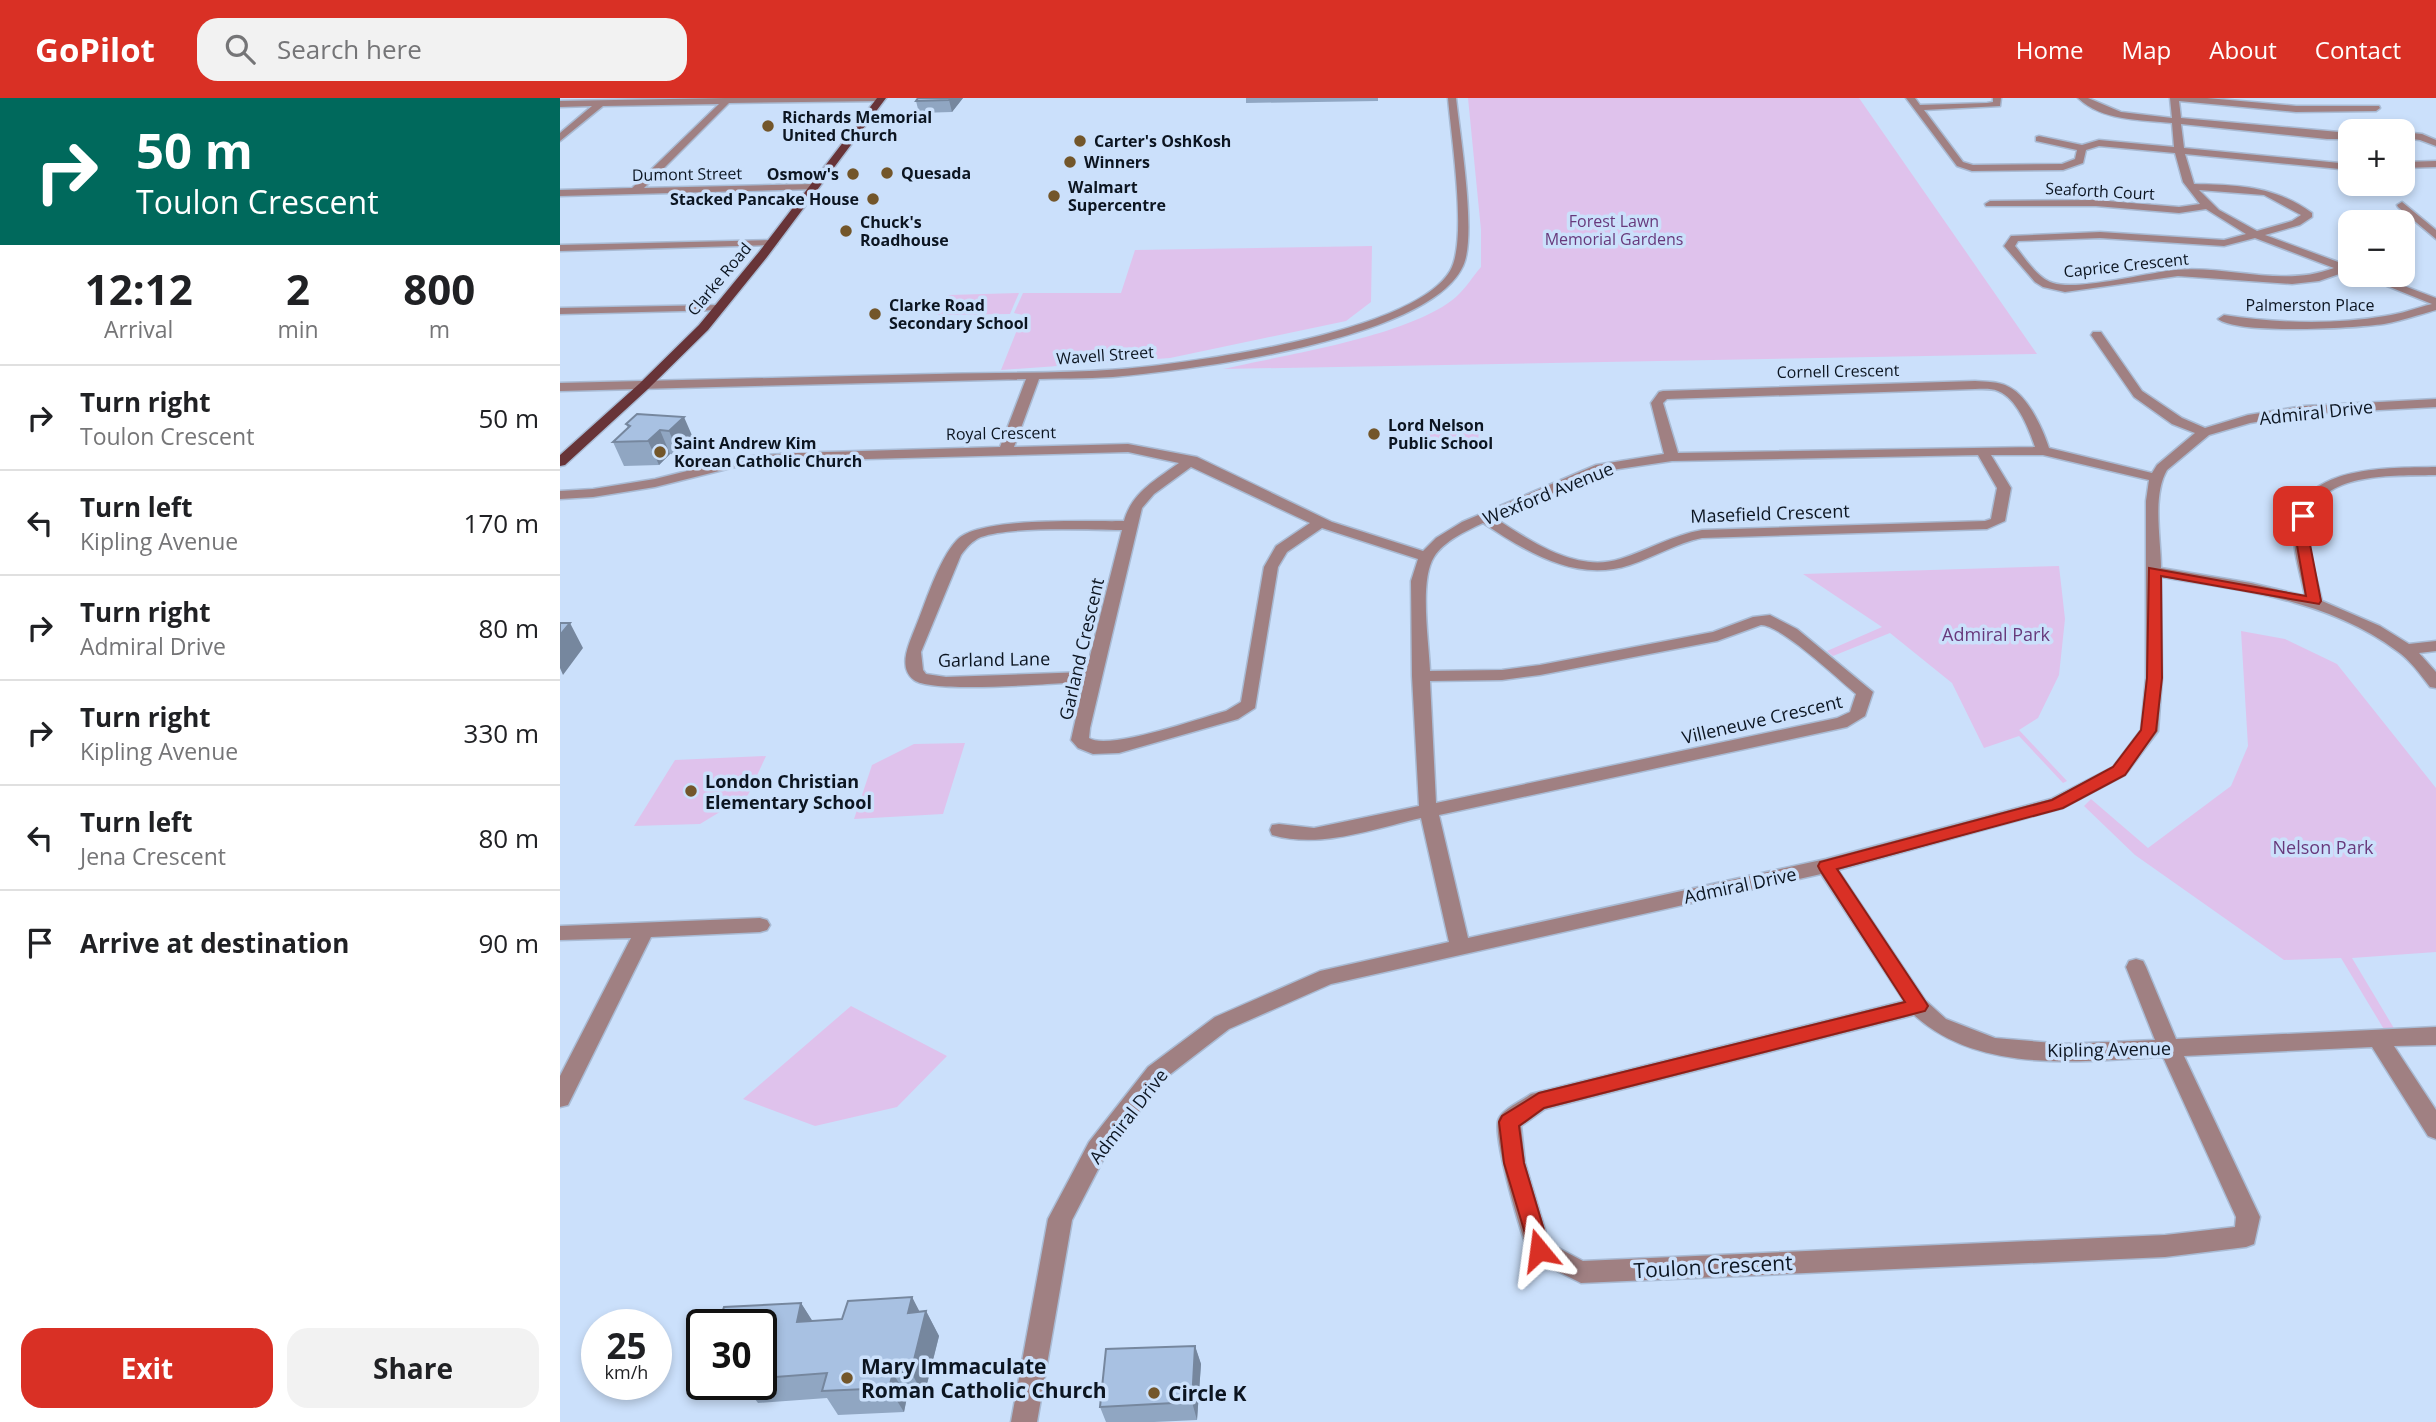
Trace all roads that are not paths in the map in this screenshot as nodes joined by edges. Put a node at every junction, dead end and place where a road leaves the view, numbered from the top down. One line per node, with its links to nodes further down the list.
1 (882, 98): 7 (street); 23 (main road, Clarke Road)
2 (1452, 98): 42 (street, Wavell Street)
3 (1910, 98): 10 (street)
4 (1997, 98): 10 (street)
5 (2082, 98): 12 (street)
6 (2176, 98): 11 (street); 12 (street)
7 (728, 100): 8 (street); 25 (street)
8 (604, 101): 9 (street); 15 (street)
9 (560, 104)
10 (1917, 108): 18 (street)
11 (2376, 108)
12 (2177, 120): 13 (street); 19 (street)
13 (2338, 136)
14 (2415, 136): 17 (street)
15 (560, 138)
16 (2039, 139): 18 (street)
17 (2436, 143)
18 (2082, 148): 19 (street)
19 (2181, 151): 22 (street); 24 (street)
20 (2436, 164): 21 (street)
21 (2415, 165)
22 (2338, 166)
23 (814, 187): 25 (street, Dumont Street); 32 (main road, Clarke Road)
24 (2191, 187): 29 (street); 30 (street)
25 (635, 191): 26 (street, Dumont Street)
26 (560, 193)
27 (1990, 204): 29 (street, Seaforth Court)
28 (2402, 205): 31 (street)
29 (2207, 206): 30 (street)
30 (2255, 234): 34 (street); 35 (street, Caprice Crescent)
31 (2436, 236)
32 (773, 243): 33 (street); 38 (main road, Clarke Road)
33 (560, 247)
34 (2338, 265)
35 (2338, 272)
36 (2394, 287): 37 (street)
37 (2436, 304): 40 (street, Palmerston Place)
38 (720, 308): 39 (street); 43 (main road, Clarke Road)
39 (560, 312)
40 (2224, 319)
41 (2097, 335): 46 (street)
42 (1033, 377): 43 (street, Wavell Street); 47 (street)
43 (643, 385): 44 (street, Wavell Street); 52 (main road, Clarke Road)
44 (560, 387)
45 (2436, 403): 46 (street, Admiral Drive)
46 (2204, 432): 54 (street, Admiral Drive)
47 (1006, 450): 51 (street, Royal Crescent); 55 (street, Royal Crescent)
48 (1982, 450): 49 (street, Wexford Avenue); 50 (street, Wexford Avenue); 56 (street, Masefield Crescent)
49 (2043, 451): 50 (street, Cornell Crescent); 54 (street, Wexford Avenue)
50 (1672, 457): 56 (street, Wexford Avenue)
51 (1192, 460): 57 (street, Royal Crescent); 58 (street, Garland Crescent)
52 (560, 462)
53 (2436, 471): 61 (street)
54 (2157, 478): 60 (street, Admiral Drive)
55 (560, 495)
56 (1484, 518): 59 (street, Wexford Avenue)
57 (1321, 522): 59 (street, Royal Crescent); 65 (street, Garland Crescent)
58 (1130, 525): 65 (street, Garland Crescent); 65 (street, Garland Lane)
59 (1426, 557): 64 (street)
60 (2154, 571): 61 (street); 69 (street, Admiral Drive)
61 (2314, 601): 63 (street)
62 (2436, 646): 63 (street)
63 (2405, 649): 66 (street)
64 (1420, 676): 67 (street); 67 (street, Villeneuve Crescent)
65 (1093, 677)
66 (2436, 683)
67 (1430, 810): 68 (street); 73 (street)
68 (1279, 830)
69 (1826, 866): 73 (street, Admiral Drive); 75 (street, Kipling Avenue)
70 (761, 925): 71 (street)
71 (644, 931): 72 (street); 79 (street)
72 (560, 933)
73 (1460, 947): 81 (street, Admiral Drive)
74 (2136, 967): 78 (street)
75 (1918, 1006): 78 (street, Kipling Avenue); 78 (street, Toulon Crescent)
76 (2436, 1036): 77 (street, Kipling Avenue)
77 (2378, 1039): 78 (street, Kipling Avenue); 80 (street)
78 (2169, 1048)
79 (560, 1098)
80 (2436, 1129)
81 (1024, 1422)

